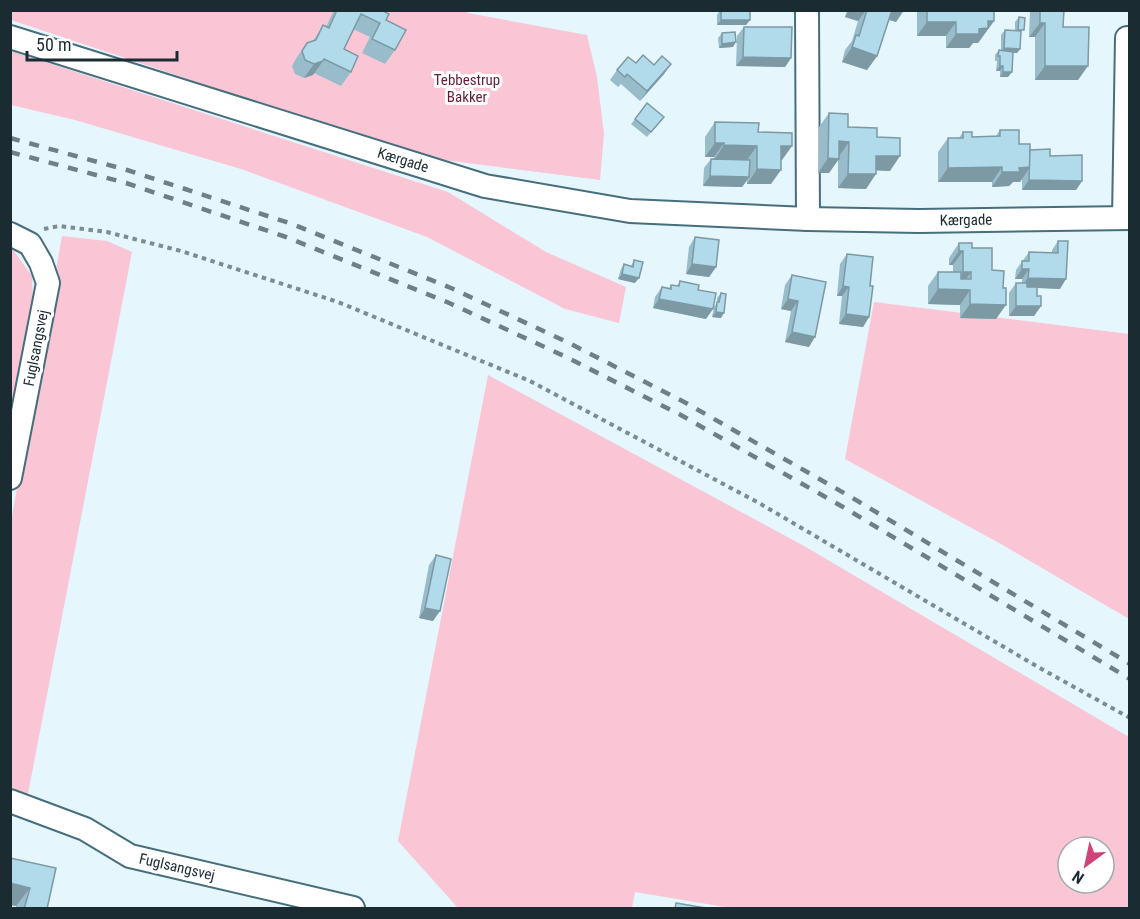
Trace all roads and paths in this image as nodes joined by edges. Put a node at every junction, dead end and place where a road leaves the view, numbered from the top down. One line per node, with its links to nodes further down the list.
1 (807, 10): 5 (street)
2 (10, 37): 5 (street, Kærgade)
3 (1127, 38): 4 (street, Kærgade)
4 (1127, 218): 5 (street, Kærgade)
5 (808, 219)
6 (10, 234): 7 (street, Fuglsangsvej); 8 (path)
7 (10, 478)
8 (1130, 718)
9 (10, 801): 10 (street, Fuglsangsvej)
10 (353, 909)

